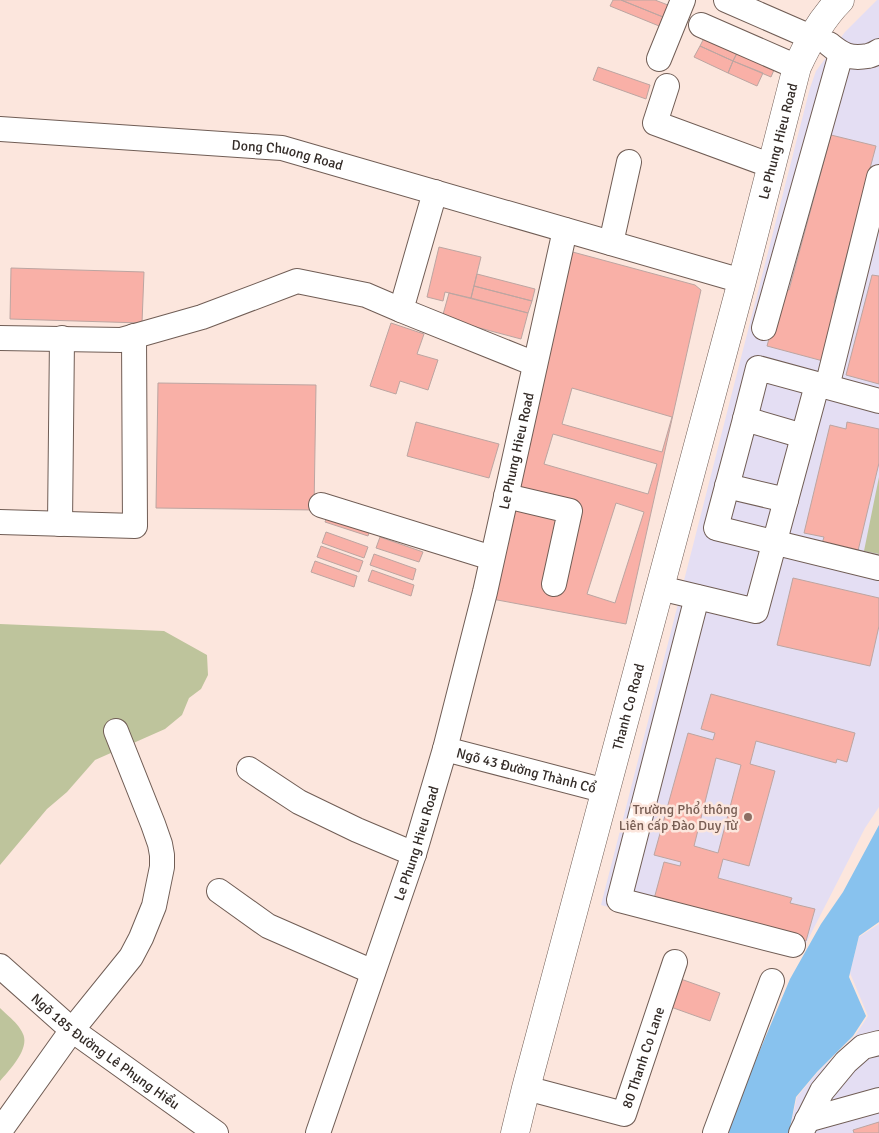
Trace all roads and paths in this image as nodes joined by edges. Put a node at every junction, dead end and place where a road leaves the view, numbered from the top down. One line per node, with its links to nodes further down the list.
1 (683, 0): 8 (street)
2 (726, 0): 5 (street)
3 (836, 1): 5 (main road, Le Phung Hieu Road)
4 (701, 25): 9 (street)
5 (814, 36): 7 (street); 9 (main road, Le Phung Hieu Road)
6 (879, 51): 7 (street)
7 (841, 54): 20 (street)
8 (659, 59)
9 (797, 67): 13 (main road, Le Phung Hieu Road)
10 (667, 86): 13 (street)
11 (0, 128): 15 (street, Dong Chuong Road)
12 (630, 162): 17 (street)
13 (772, 166): 18 (main road, Le Phung Hieu Road)
14 (879, 177): 25 (street)
15 (435, 192): 16 (street, Dong Chuong Road); 19 (street)
16 (565, 230): 17 (street); 24 (street, Le Phung Hieu Road)
17 (611, 243): 18 (street)
18 (742, 281): 39 (main road, Thanh Co Road)
19 (401, 310): 21 (street); 24 (street)
20 (764, 328)
21 (134, 336): 23 (street); 34 (street)
22 (0, 338): 23 (street)
23 (62, 338): 34 (street)
24 (535, 364): 30 (street, Le Phung Hieu Road)
25 (822, 386): 26 (street); 27 (street); 28 (street)
26 (879, 401)
27 (744, 419): 28 (street); 29 (street)
28 (803, 436): 31 (street)
29 (727, 486): 31 (street); 35 (street)
30 (506, 496): 36 (street, Le Phung Hieu Road); 38 (street)
31 (786, 500): 35 (street)
32 (321, 505): 36 (street)
33 (0, 522): 34 (street)
34 (60, 524)
35 (775, 543): 37 (street); 40 (street)
36 (492, 558): 42 (street, Le Phung Hieu Road)
37 (879, 568)
38 (554, 584)
39 (660, 588): 40 (street); 44 (main road, Thanh Co Road)
40 (697, 597): 47 (street)
41 (116, 731): 52 (street)
42 (445, 749): 44 (street, Ngõ 43 Đường Thành Cổ); 45 (street, Le Phung Hieu Road)
43 (249, 769): 45 (street)
44 (606, 791): 54 (main road, Thanh Co Road)
45 (414, 854): 50 (street, Le Phung Hieu Road)
46 (219, 892): 50 (street)
47 (793, 945)
48 (675, 962): 56 (street, 80 Thanh Co Lane)
49 (0, 966): 52 (street, Ngõ 185 Đường Lê Phụng Hiểu)
50 (373, 972): 60 (street, Le Phung Hieu Road)
51 (772, 981): 62 (street)
52 (72, 1030): 58 (street); 59 (street, Ngõ 185 Đường Lê Phụng Hiểu)
53 (879, 1042): 57 (street)
54 (526, 1088): 56 (street, 80 Thanh Co Lane); 61 (main road, Thanh Co Road)
55 (879, 1100): 57 (street)
56 (621, 1123)
57 (804, 1126)
58 (0, 1131)
59 (216, 1133)
60 (318, 1133)
61 (515, 1133)
62 (715, 1133)

